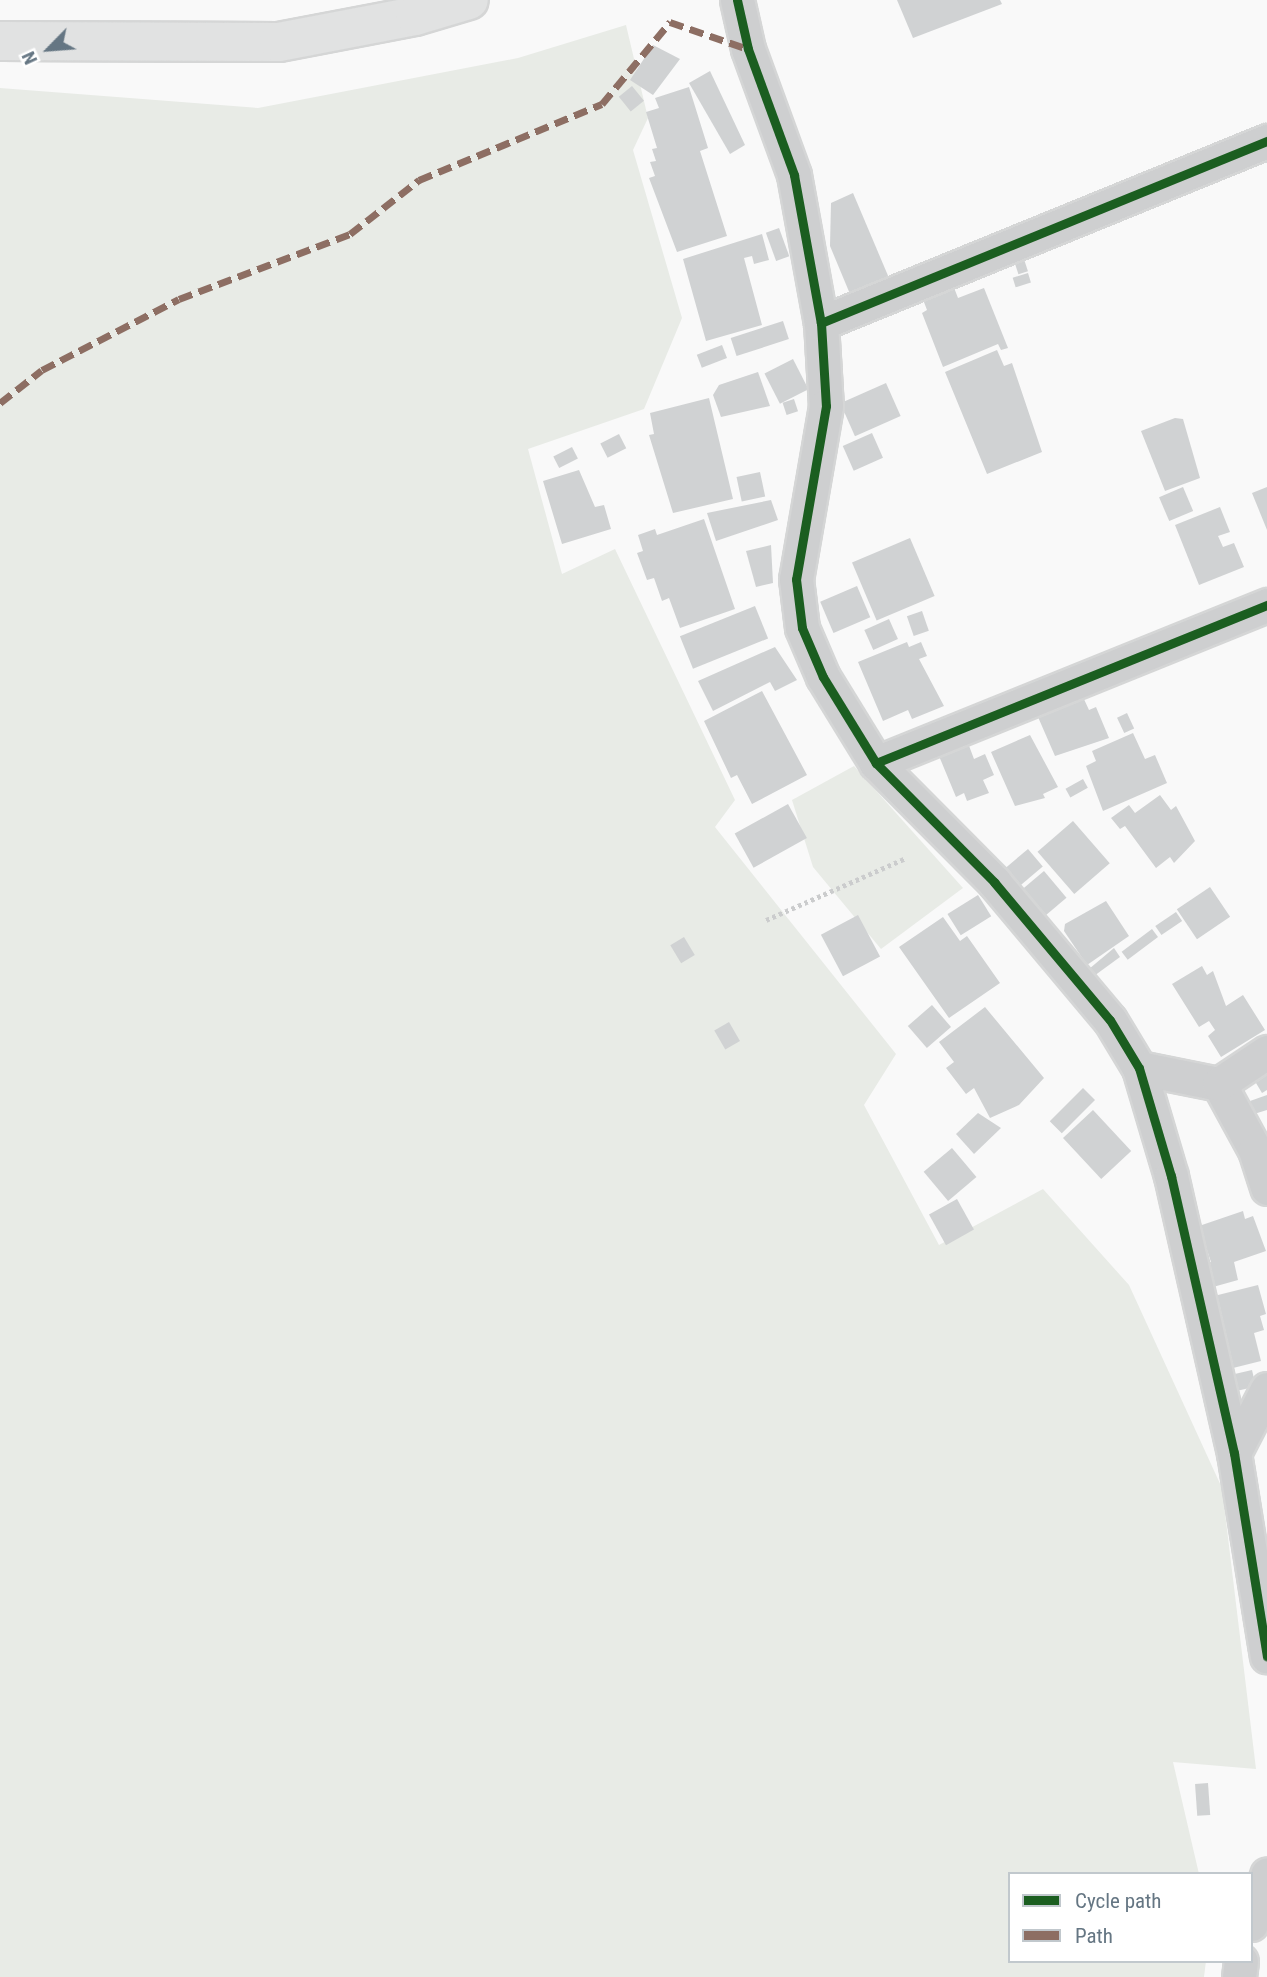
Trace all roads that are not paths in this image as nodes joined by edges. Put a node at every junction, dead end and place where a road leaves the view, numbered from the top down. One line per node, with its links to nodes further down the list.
1 (470, 0): 3 (highway)
2 (737, 0): 5 (street)
3 (0, 41)
4 (1267, 141): 5 (street)
5 (821, 323): 7 (street)
6 (1267, 605): 7 (street)
7 (876, 763): 9 (street)
8 (1267, 1052): 10 (street)
9 (1139, 1068): 10 (street); 13 (street)
10 (1219, 1084): 11 (street)
11 (1267, 1188)
12 (1267, 1389): 13 (street)
13 (1234, 1453): 14 (street)
14 (1261, 1556): 15 (street)
15 (1267, 1656)
16 (1267, 1875): 17 (street)
17 (1253, 1918)

